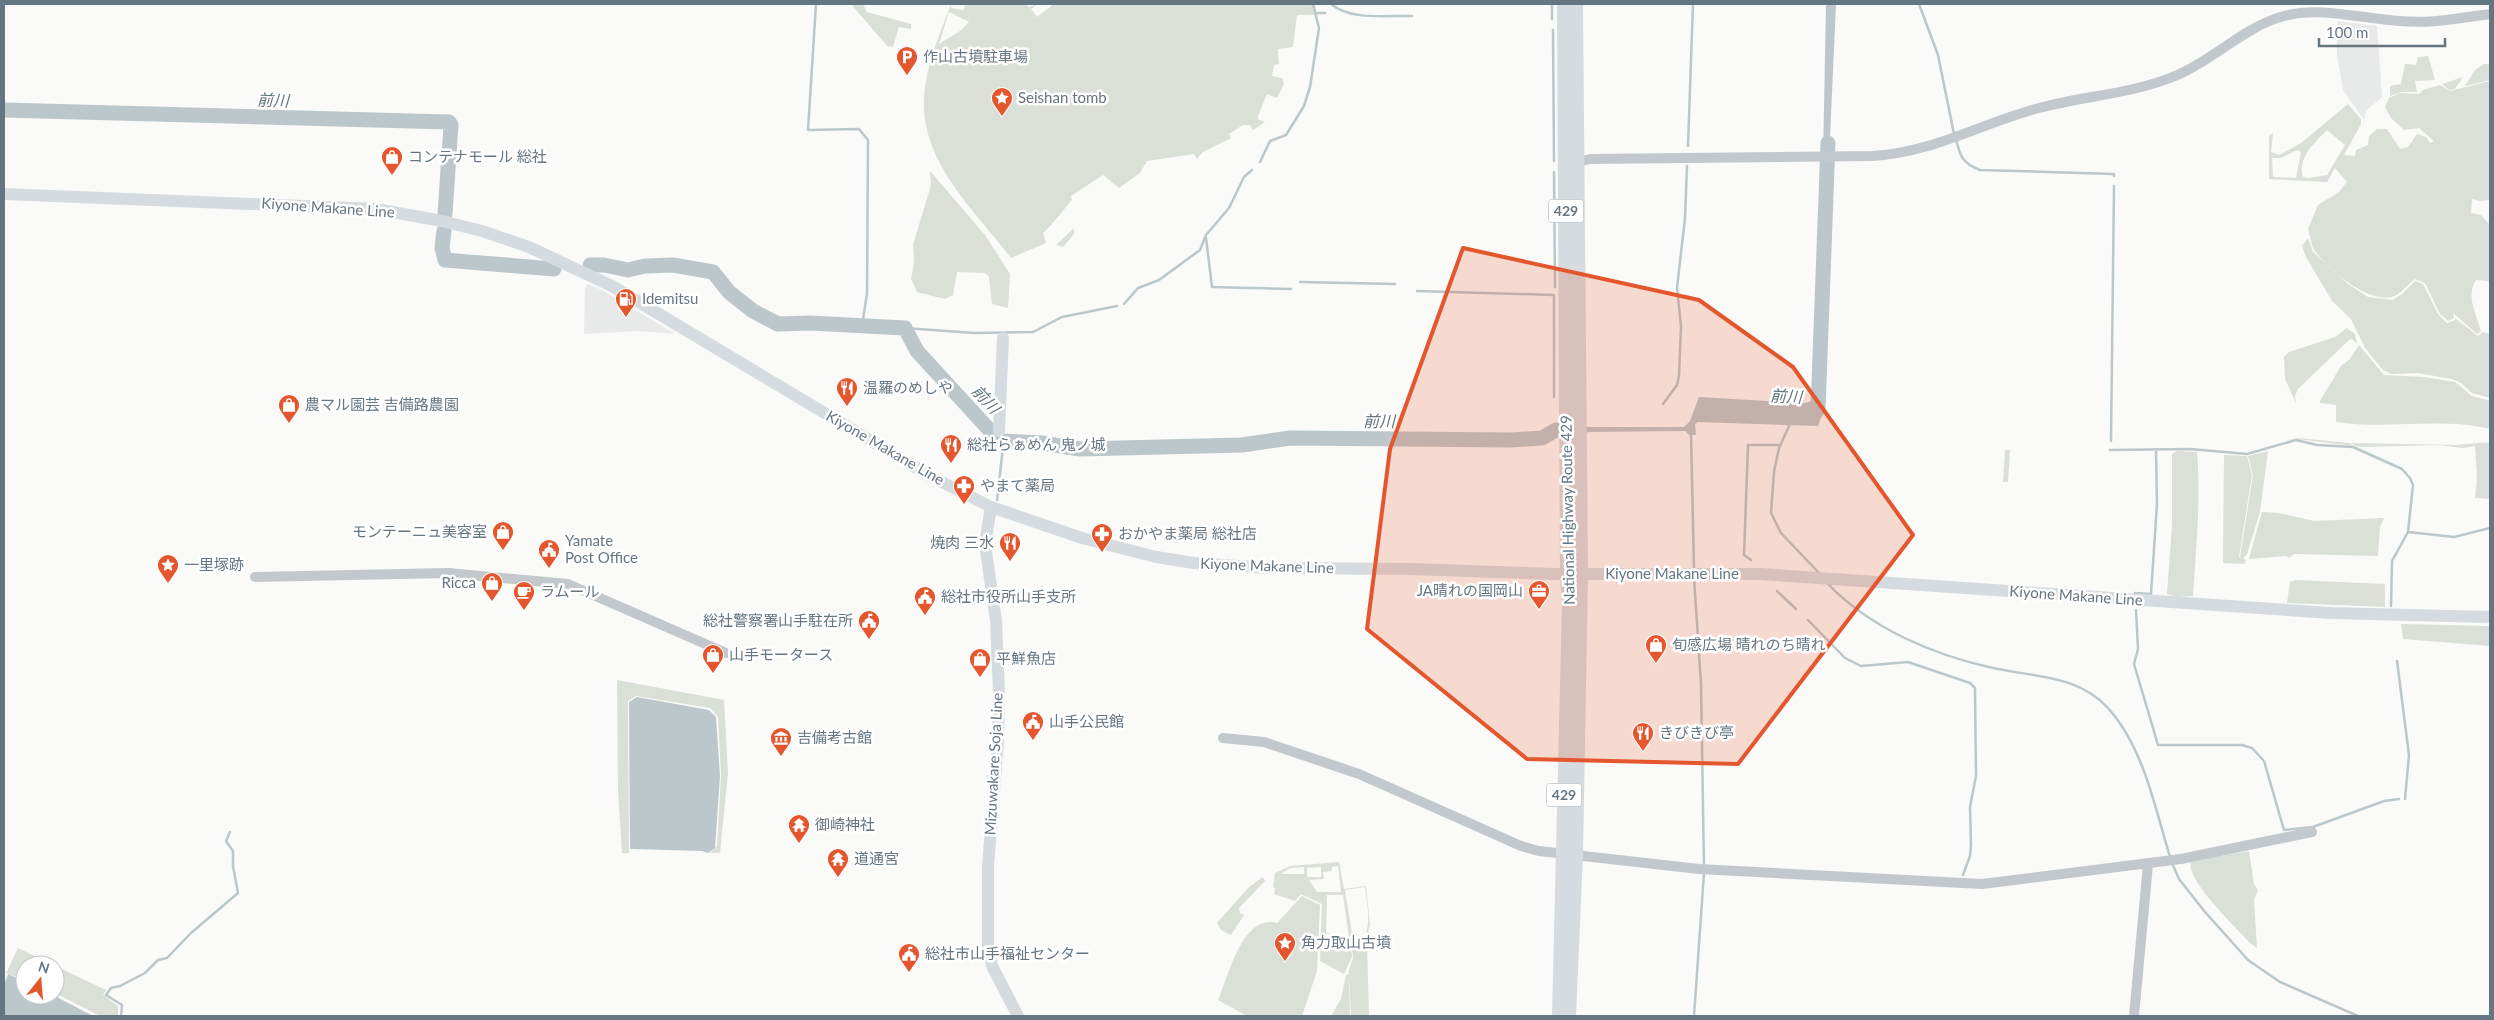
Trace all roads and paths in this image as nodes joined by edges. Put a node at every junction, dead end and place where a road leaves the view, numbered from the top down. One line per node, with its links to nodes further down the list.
1 (1564, 4): 7 (highway, National Highway Route 429 / 429)
2 (1576, 4): 4 (highway, National Highway Route 429 / 429)
3 (2490, 14): 4 (street)
4 (1578, 162): 7 (highway, National Highway Route 429 / 429)
5 (4, 194): 10 (main road, Kiyone Makane Line)
6 (1003, 338): 8 (main road)
7 (1573, 418): 9 (highway, National Highway Route 429 / 429)
8 (998, 431)
9 (1573, 441): 11 (highway, National Highway Route 429 / 429); 12 (highway, National Highway Route 429 / 429)
10 (991, 507): 11 (main road, Kiyone Makane Line); 20 (main road, Mizuwakare Soja Line)
11 (1567, 574): 12 (main road, Kiyone Makane Line); 18 (highway, National Highway Route 429 / 429)
12 (1581, 574): 14 (main road, Kiyone Makane Line); 18 (highway, National Highway Route 429 / 429)
13 (255, 577): 15 (street)
14 (2490, 617)
15 (726, 653)
16 (1223, 738): 18 (street)
17 (2312, 832): 19 (street)
18 (1569, 854): 19 (street); 21 (highway, National Highway Route 429 / 429); 22 (highway, National Highway Route 429 / 429)
19 (2148, 864): 23 (street)
20 (1018, 1016)
21 (1559, 1016)
22 (1569, 1016)
23 (2134, 1016)

